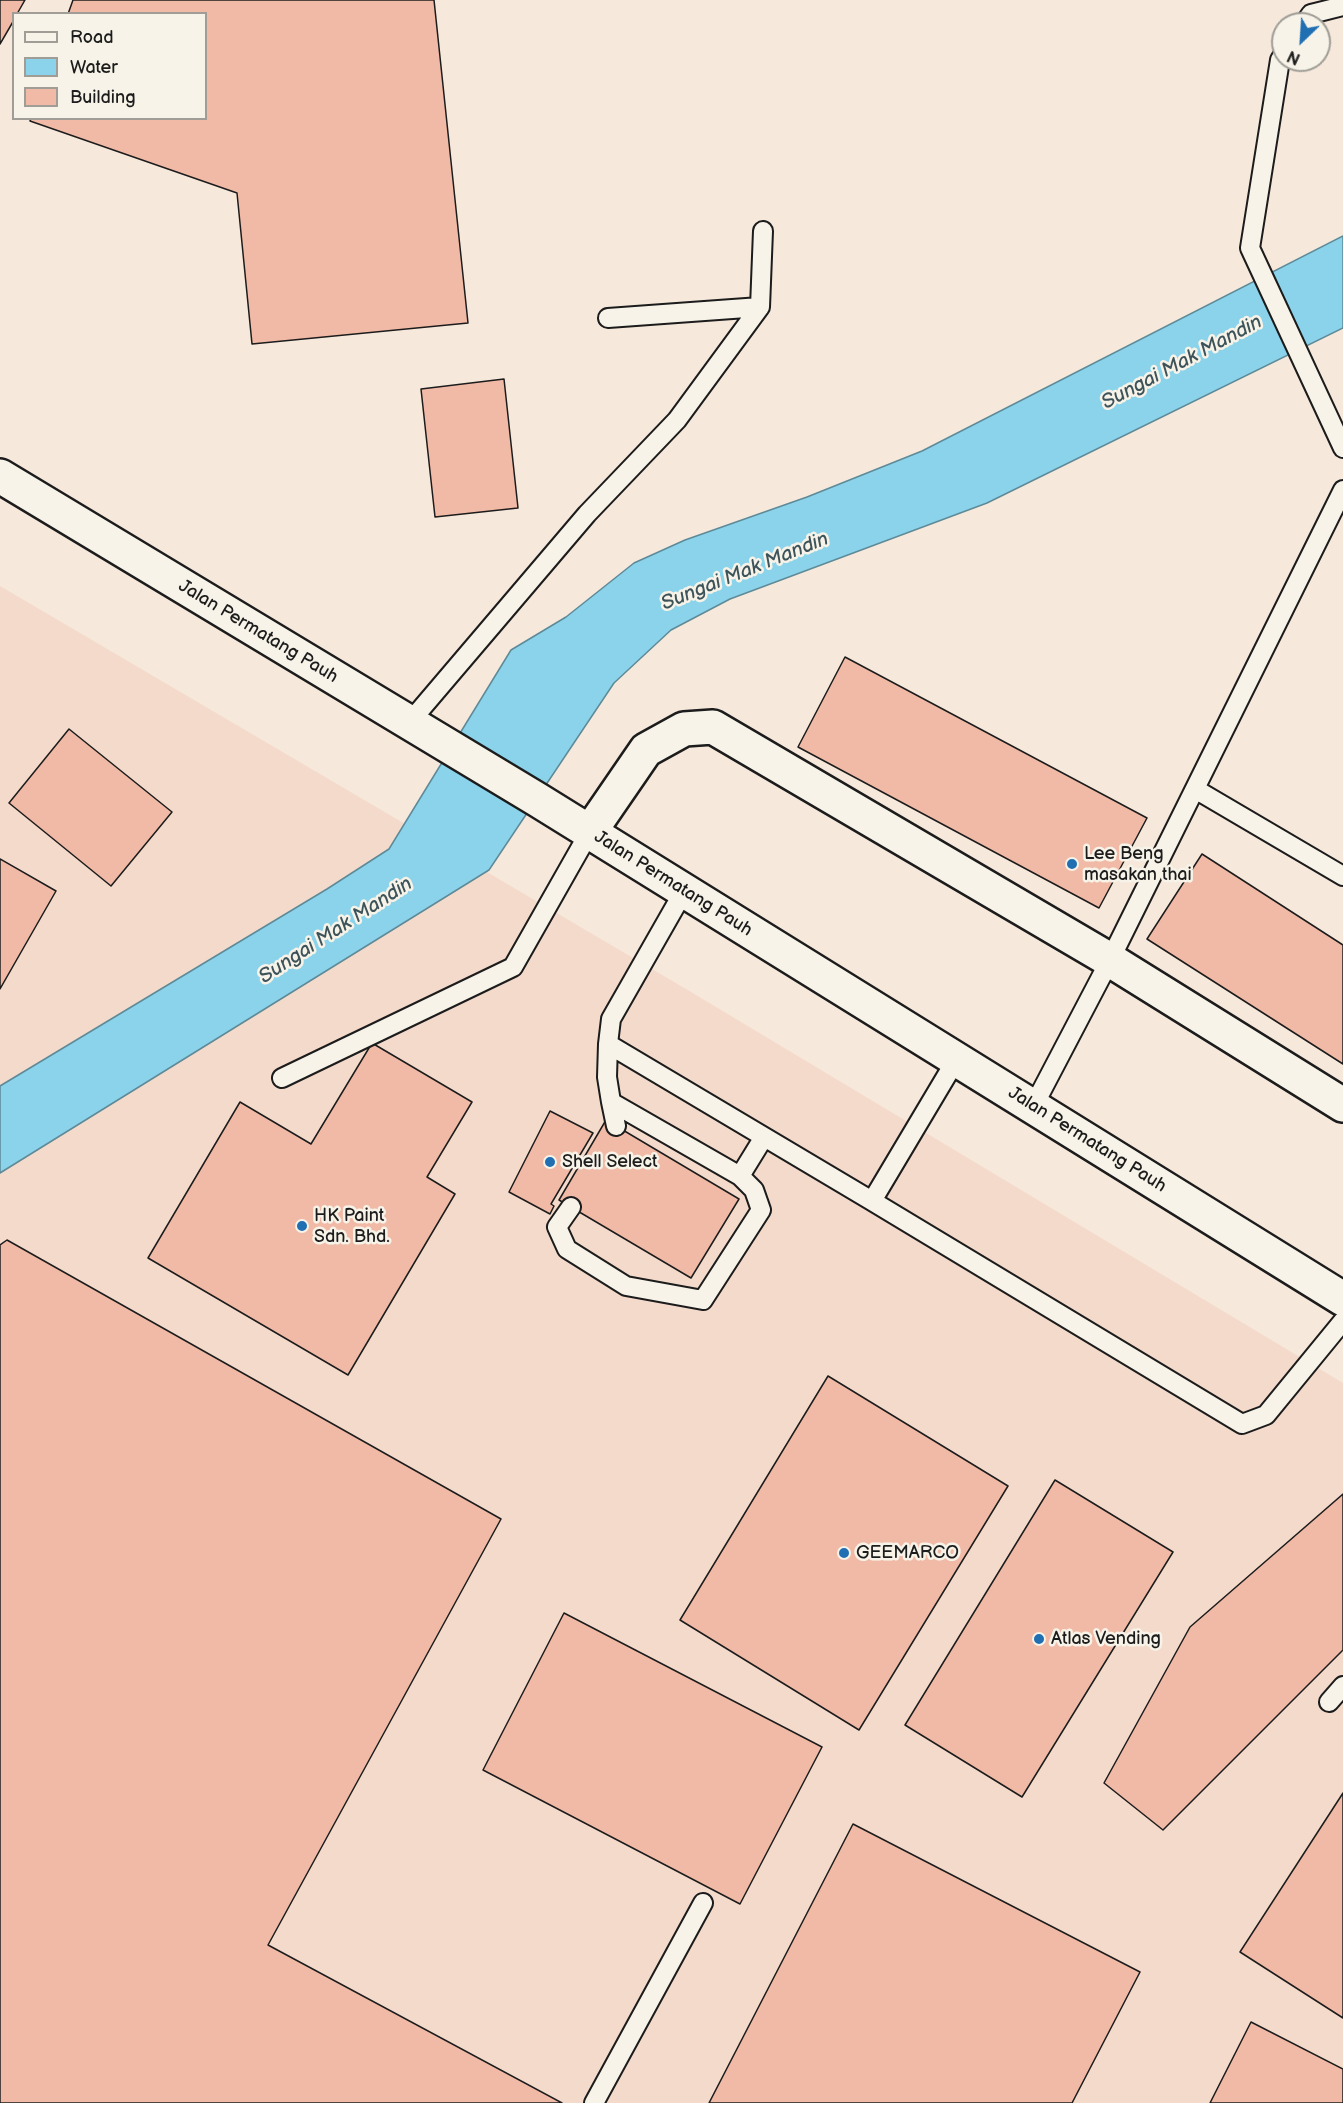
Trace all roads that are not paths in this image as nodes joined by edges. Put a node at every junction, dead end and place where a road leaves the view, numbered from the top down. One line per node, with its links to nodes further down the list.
1 (1343, 6): 2 (lane)
2 (1319, 12)
3 (1278, 72): 7 (lane)
4 (763, 231): 5 (lane)
5 (760, 308): 6 (lane); 10 (lane)
6 (608, 318)
7 (1343, 447)
8 (0, 476): 10 (main road, Jalan Permatang Pauh)
9 (1343, 490): 11 (lane)
10 (417, 728): 12 (main road, Jalan Permatang Pauh)
11 (1195, 789): 13 (lane); 15 (lane)
12 (589, 832): 14 (main road, Jalan Permatang Pauh); 15 (main road); 18 (lane)
13 (1343, 876)
14 (684, 891): 16 (lane); 17 (main road, Jalan Permatang Pauh)
15 (1110, 960): 20 (main road); 21 (lane)
16 (608, 1044): 19 (lane); 23 (lane)
17 (956, 1060): 21 (main road, Jalan Permatang Pauh); 25 (lane)
18 (282, 1078)
19 (610, 1102): 22 (lane); 24 (lane)
20 (1343, 1105)
21 (1033, 1107): 27 (main road, Jalan Permatang Pauh)
22 (616, 1126)
23 (764, 1137): 24 (lane); 25 (lane)
24 (740, 1176): 26 (lane)
25 (872, 1201): 28 (lane)
26 (571, 1207)
27 (1343, 1299)
28 (1343, 1321)
29 (1343, 1686): 30 (lane)
30 (1329, 1702)
31 (703, 1903): 32 (lane)
32 (594, 2103)

